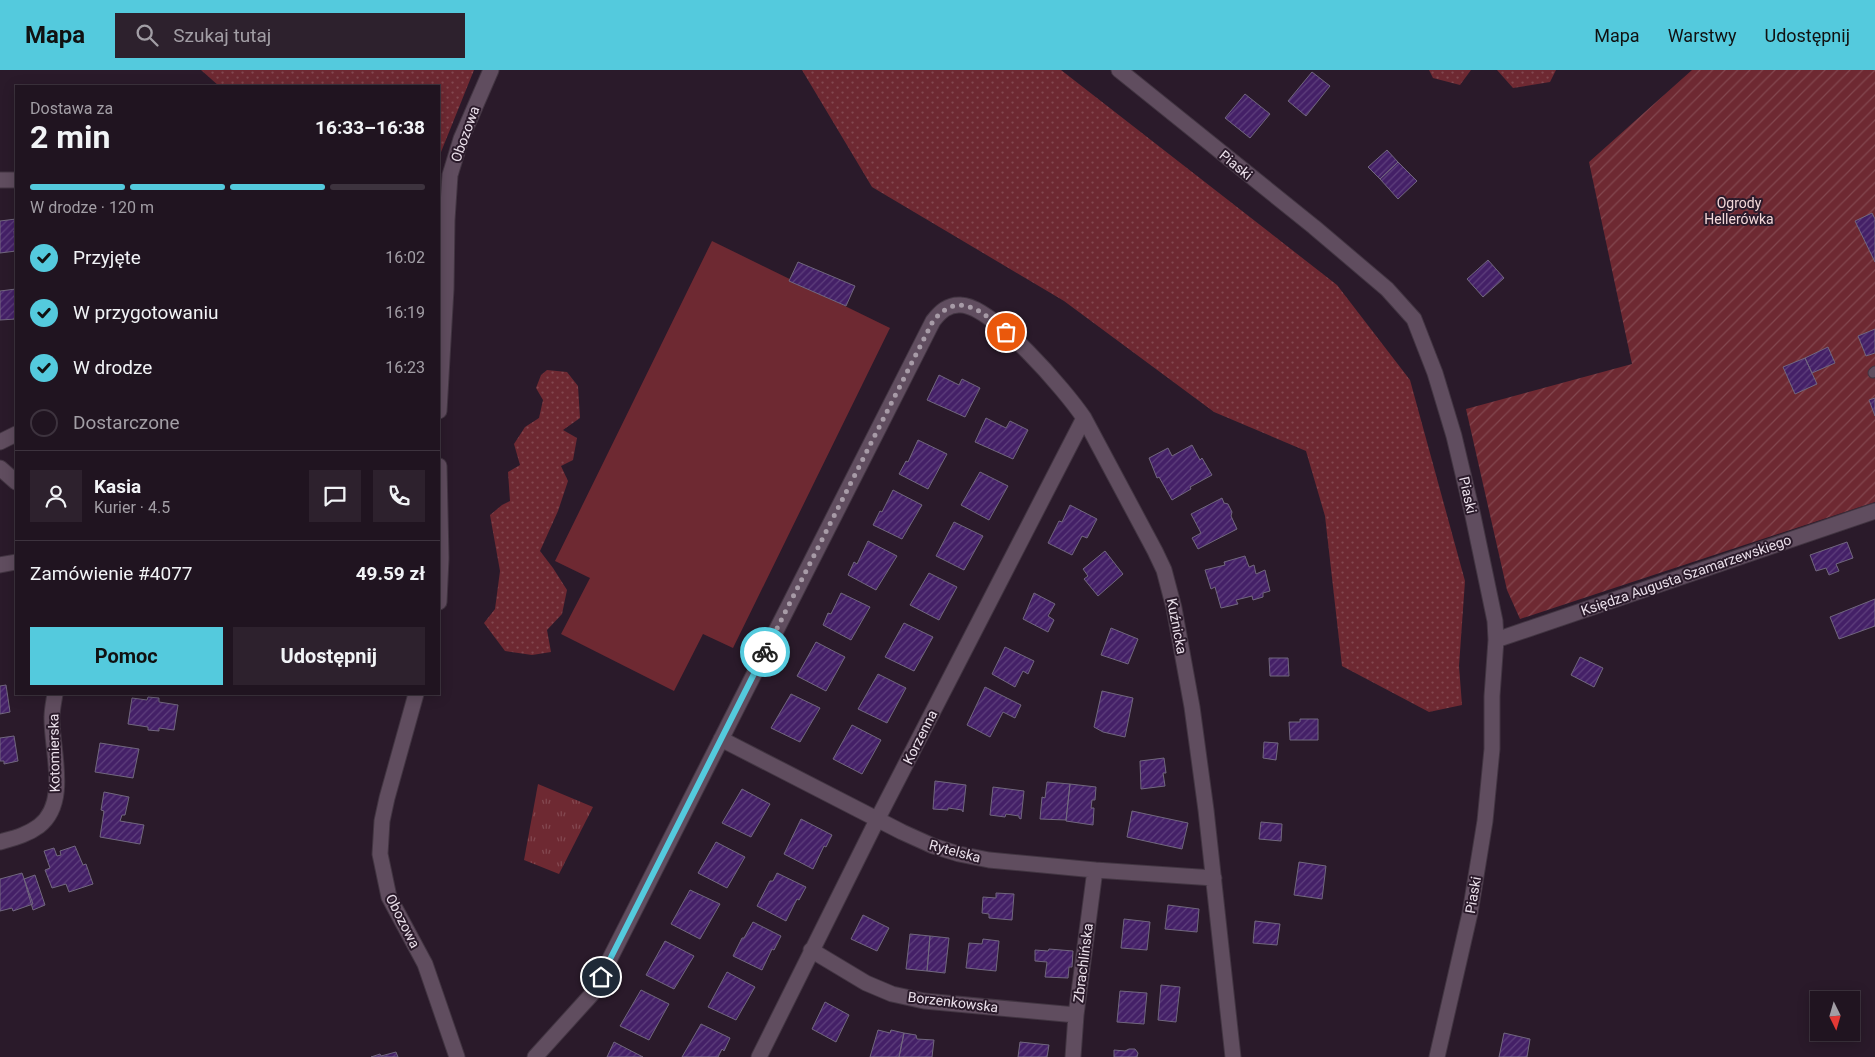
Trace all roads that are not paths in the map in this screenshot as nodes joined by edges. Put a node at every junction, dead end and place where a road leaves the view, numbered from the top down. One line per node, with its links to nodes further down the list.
1 (491, 70): 5 (street, Obozowa)
2 (1119, 70): 16 (street, Piaski)
3 (0, 180): 4 (street)
4 (15, 180)
5 (440, 394)
6 (1084, 418): 19 (street, Kuźnicka); 20 (street, Korzenna); 23 (street, Kuźnicka)
7 (15, 434): 8 (street)
8 (0, 442)
9 (0, 468): 10 (street)
10 (15, 481)
11 (1875, 511): 16 (street, Księdza Augusta Szamarzewskiego)
12 (440, 512): 15 (street)
13 (15, 562): 14 (street)
14 (0, 565)
15 (440, 580)
16 (1496, 640): 31 (street, Piaski)
17 (55, 695): 21 (street, Kotomierska)
18 (416, 695): 26 (street, Obozowa)
19 (721, 739): 20 (street, Rytelska); 27 (street)
20 (877, 820): 22 (street, Rytelska); 24 (street, Korzenna)
21 (0, 842)
22 (1094, 870): 23 (street, Rytelska); 25 (street, Zbrachlińska)
23 (1214, 878): 30 (street, Kuźnicka)
24 (811, 950): 25 (street, Borzenkowska); 28 (street, Korzenna)
25 (1076, 1015): 29 (street, Zbrachlińska)
26 (457, 1057)
27 (535, 1057)
28 (758, 1057)
29 (1073, 1057)
30 (1233, 1057)
31 (1437, 1057)

